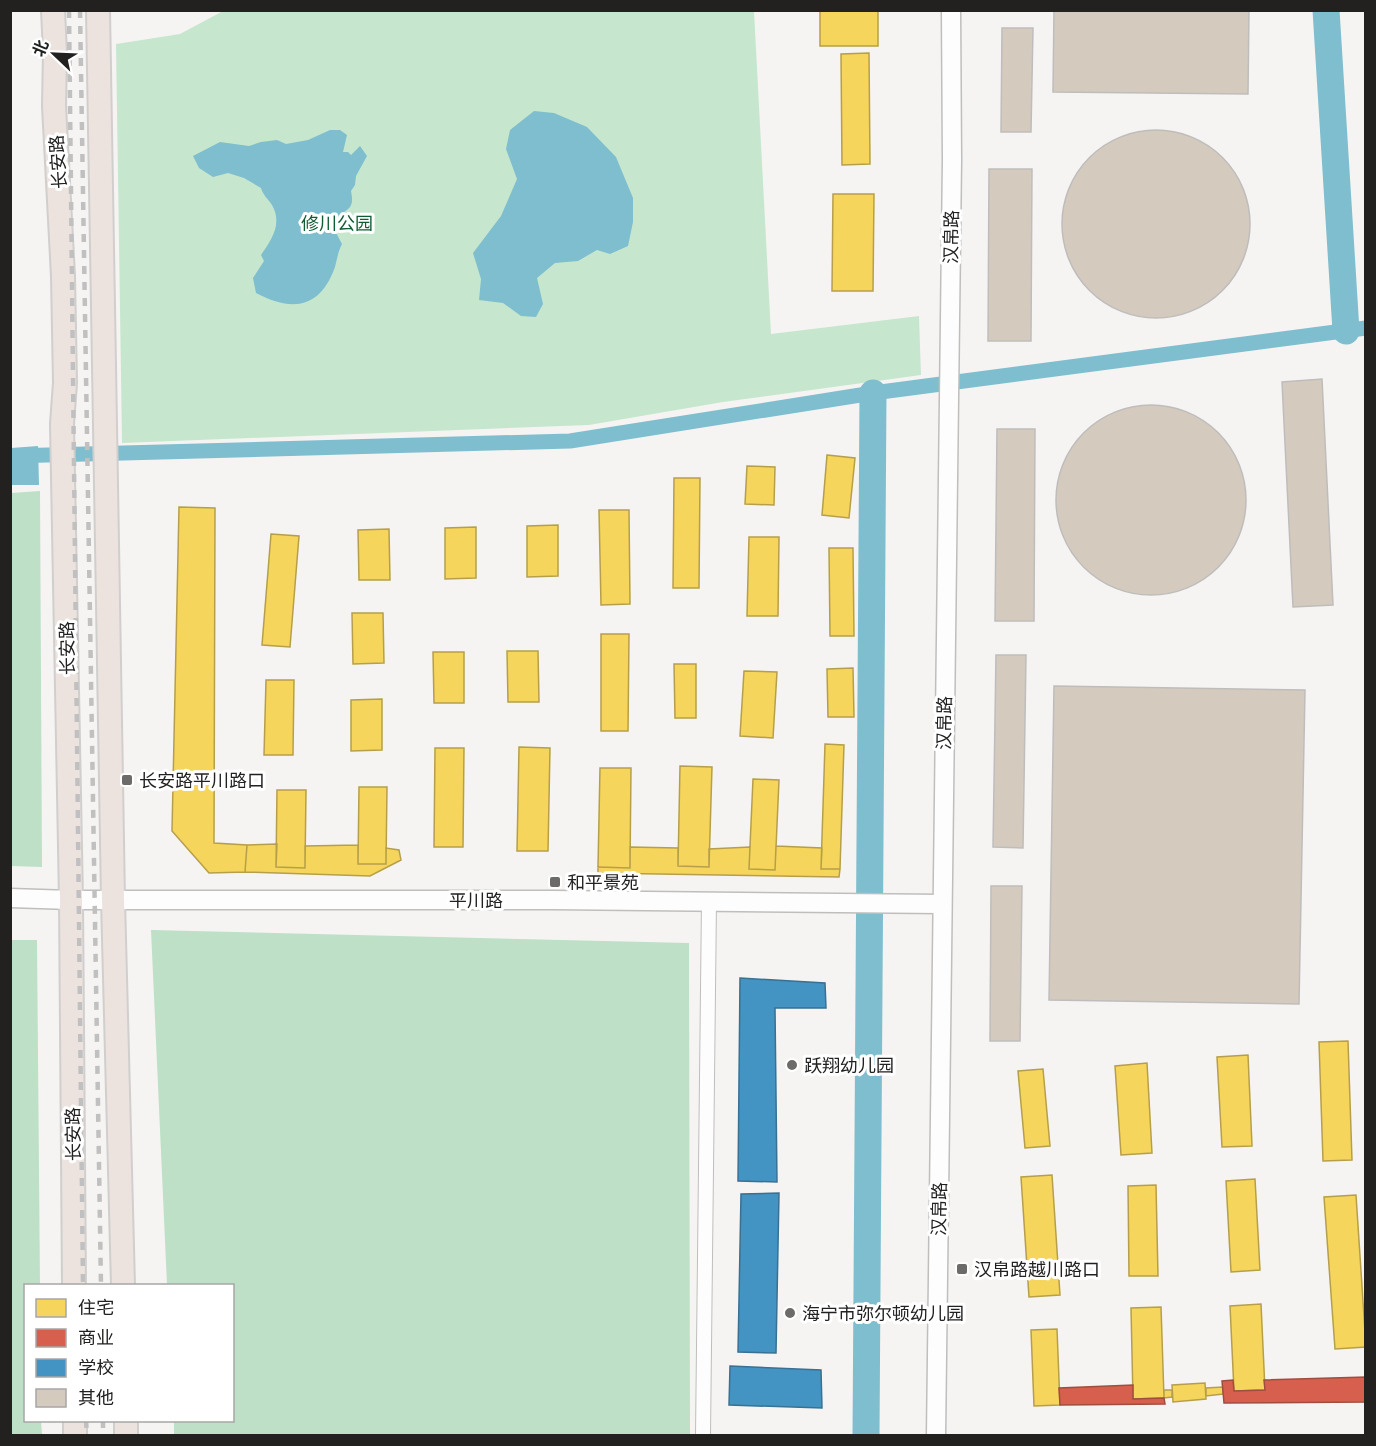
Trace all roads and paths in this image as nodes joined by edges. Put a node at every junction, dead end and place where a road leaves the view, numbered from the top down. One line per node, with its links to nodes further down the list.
1 (53, 10): 5 (main road, 长安路)
2 (98, 10): 6 (main road)
3 (951, 10): 8 (street, 汉帛路)
4 (10, 898): 5 (street, 平川路)
5 (71, 900): 6 (street, 平川路); 9 (main road, 长安路)
6 (113, 900): 7 (street, 平川路); 10 (main road)
7 (710, 901): 8 (street, 平川路); 11 (street)
8 (933, 904): 12 (street, 汉帛路)
9 (74, 1284)
10 (123, 1284)
11 (703, 1436)
12 (936, 1436)

